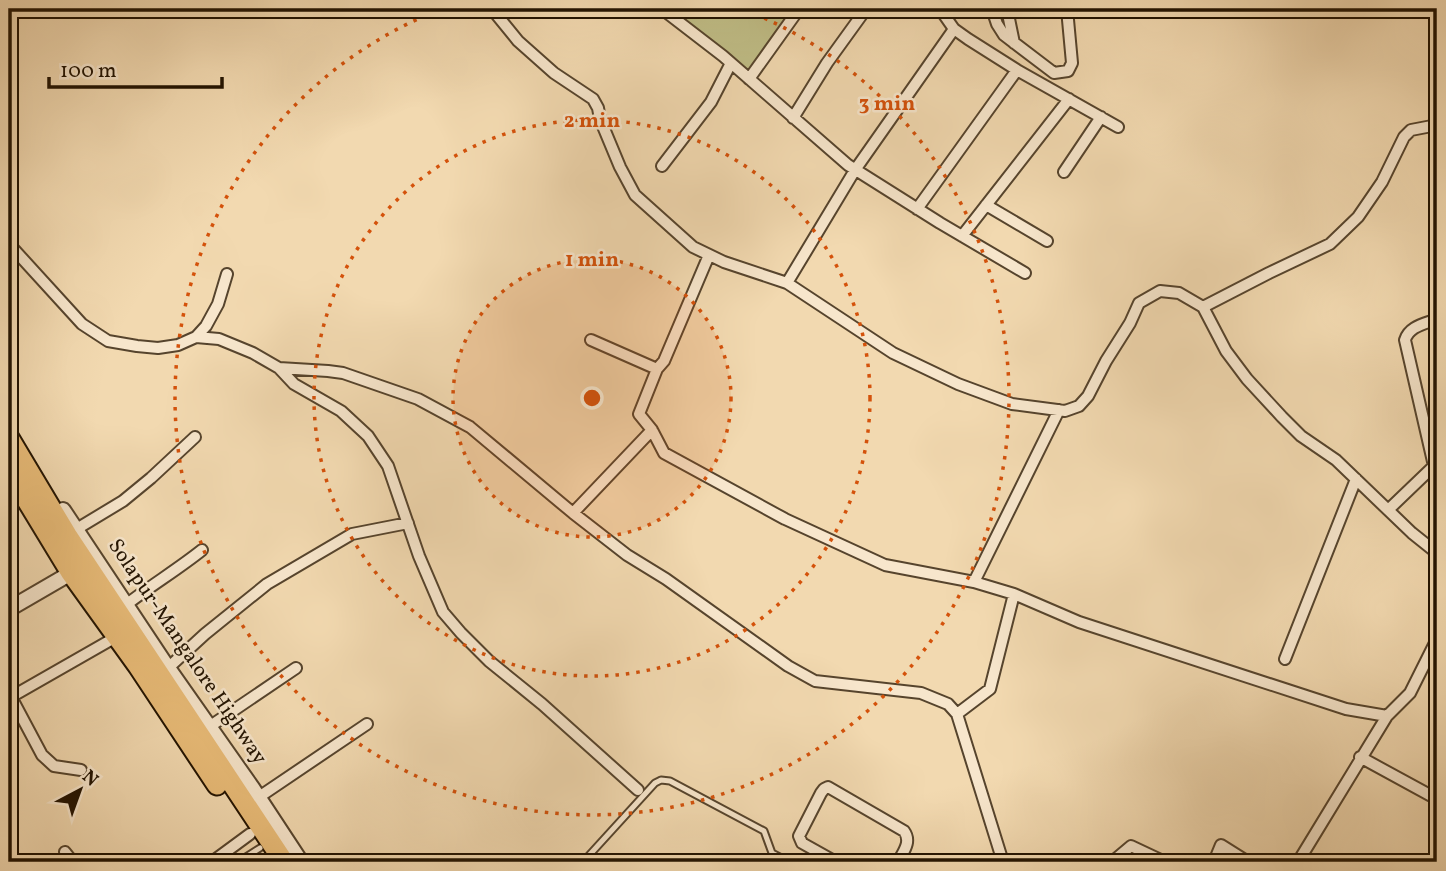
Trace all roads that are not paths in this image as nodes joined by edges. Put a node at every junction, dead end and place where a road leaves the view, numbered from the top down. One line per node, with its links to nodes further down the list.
1 (492, 9): 27 (street)
2 (662, 9): 11 (street)
3 (799, 9): 13 (street)
4 (866, 9): 16 (street)
5 (940, 9): 9 (street)
6 (992, 9): 10 (street)
7 (1007, 9): 10 (street)
8 (1067, 9): 10 (street)
9 (954, 29): 12 (street); 20 (street)
10 (1014, 43)
11 (731, 63): 13 (street); 19 (street)
12 (1017, 70): 14 (street); 23 (street)
13 (749, 79): 16 (street)
14 (1069, 99): 15 (street); 22 (street)
15 (1101, 117): 18 (street); 21 (street)
16 (793, 118): 20 (street)
17 (1437, 125): 31 (street)
18 (1118, 127)
19 (662, 166)
20 (855, 170): 23 (street); 30 (street)
21 (1064, 172)
22 (986, 205): 24 (street); 25 (street)
23 (917, 209): 24 (street)
24 (962, 236): 29 (street)
25 (1047, 241)
26 (9, 244): 33 (street)
27 (709, 255): 30 (street); 36 (street)
28 (227, 274): 33 (street)
29 (1026, 274)
30 (787, 283): 37 (street)
31 (1203, 307): 37 (street); 43 (street)
32 (1437, 319): 41 (street)
33 (196, 337): 35 (street)
34 (592, 340): 36 (street)
35 (279, 368): 45 (street); 46 (street)
36 (657, 369): 38 (street)
37 (1059, 410): 51 (street)
38 (652, 430): 45 (street); 51 (street)
39 (195, 437): 47 (street)
40 (9, 438): 47 (highway)
41 (1436, 465): 44 (street)
42 (9, 471): 50 (highway)
43 (1356, 479): 44 (street); 57 (street)
44 (1388, 510): 49 (street)
45 (573, 513): 61 (street)
46 (408, 523): 58 (street); 67 (street)
47 (71, 532): 53 (street, Solapur-Mangalore Highway); 75 (highway)
48 (202, 550): 53 (street)
49 (1437, 553)
50 (71, 573): 54 (street); 55 (highway)
51 (974, 582): 52 (street)
52 (1014, 594): 61 (street); 62 (street)
53 (126, 605): 58 (street, Solapur-Mangalore Highway)
54 (9, 608)
55 (116, 637): 60 (street); 70 (highway)
56 (1437, 639): 62 (street)
57 (1285, 659)
58 (168, 667): 64 (street, Solapur-Mangalore Highway)
59 (296, 668): 64 (street)
60 (10, 695): 66 (street)
61 (957, 714): 81 (street)
62 (1387, 716): 65 (street)
63 (366, 724): 68 (street)
64 (209, 727): 68 (street, Solapur-Mangalore Highway)
65 (1360, 757): 69 (street); 86 (street)
66 (81, 770)
67 (638, 790)
68 (259, 797): 76 (street, Solapur-Mangalore Highway)
69 (1437, 799)
70 (259, 848): 73 (street); 74 (lane)
71 (65, 852): 72 (street)
72 (73, 862)
73 (212, 862)
74 (238, 862)
75 (284, 862)
76 (301, 862)
77 (583, 862): 78 (lane)
78 (789, 862)
79 (836, 862): 80 (street)
80 (898, 862)
81 (1003, 862)
82 (1112, 862): 83 (street)
83 (1165, 862)
84 (1214, 862): 85 (street)
85 (1248, 862)
86 (1298, 862)

